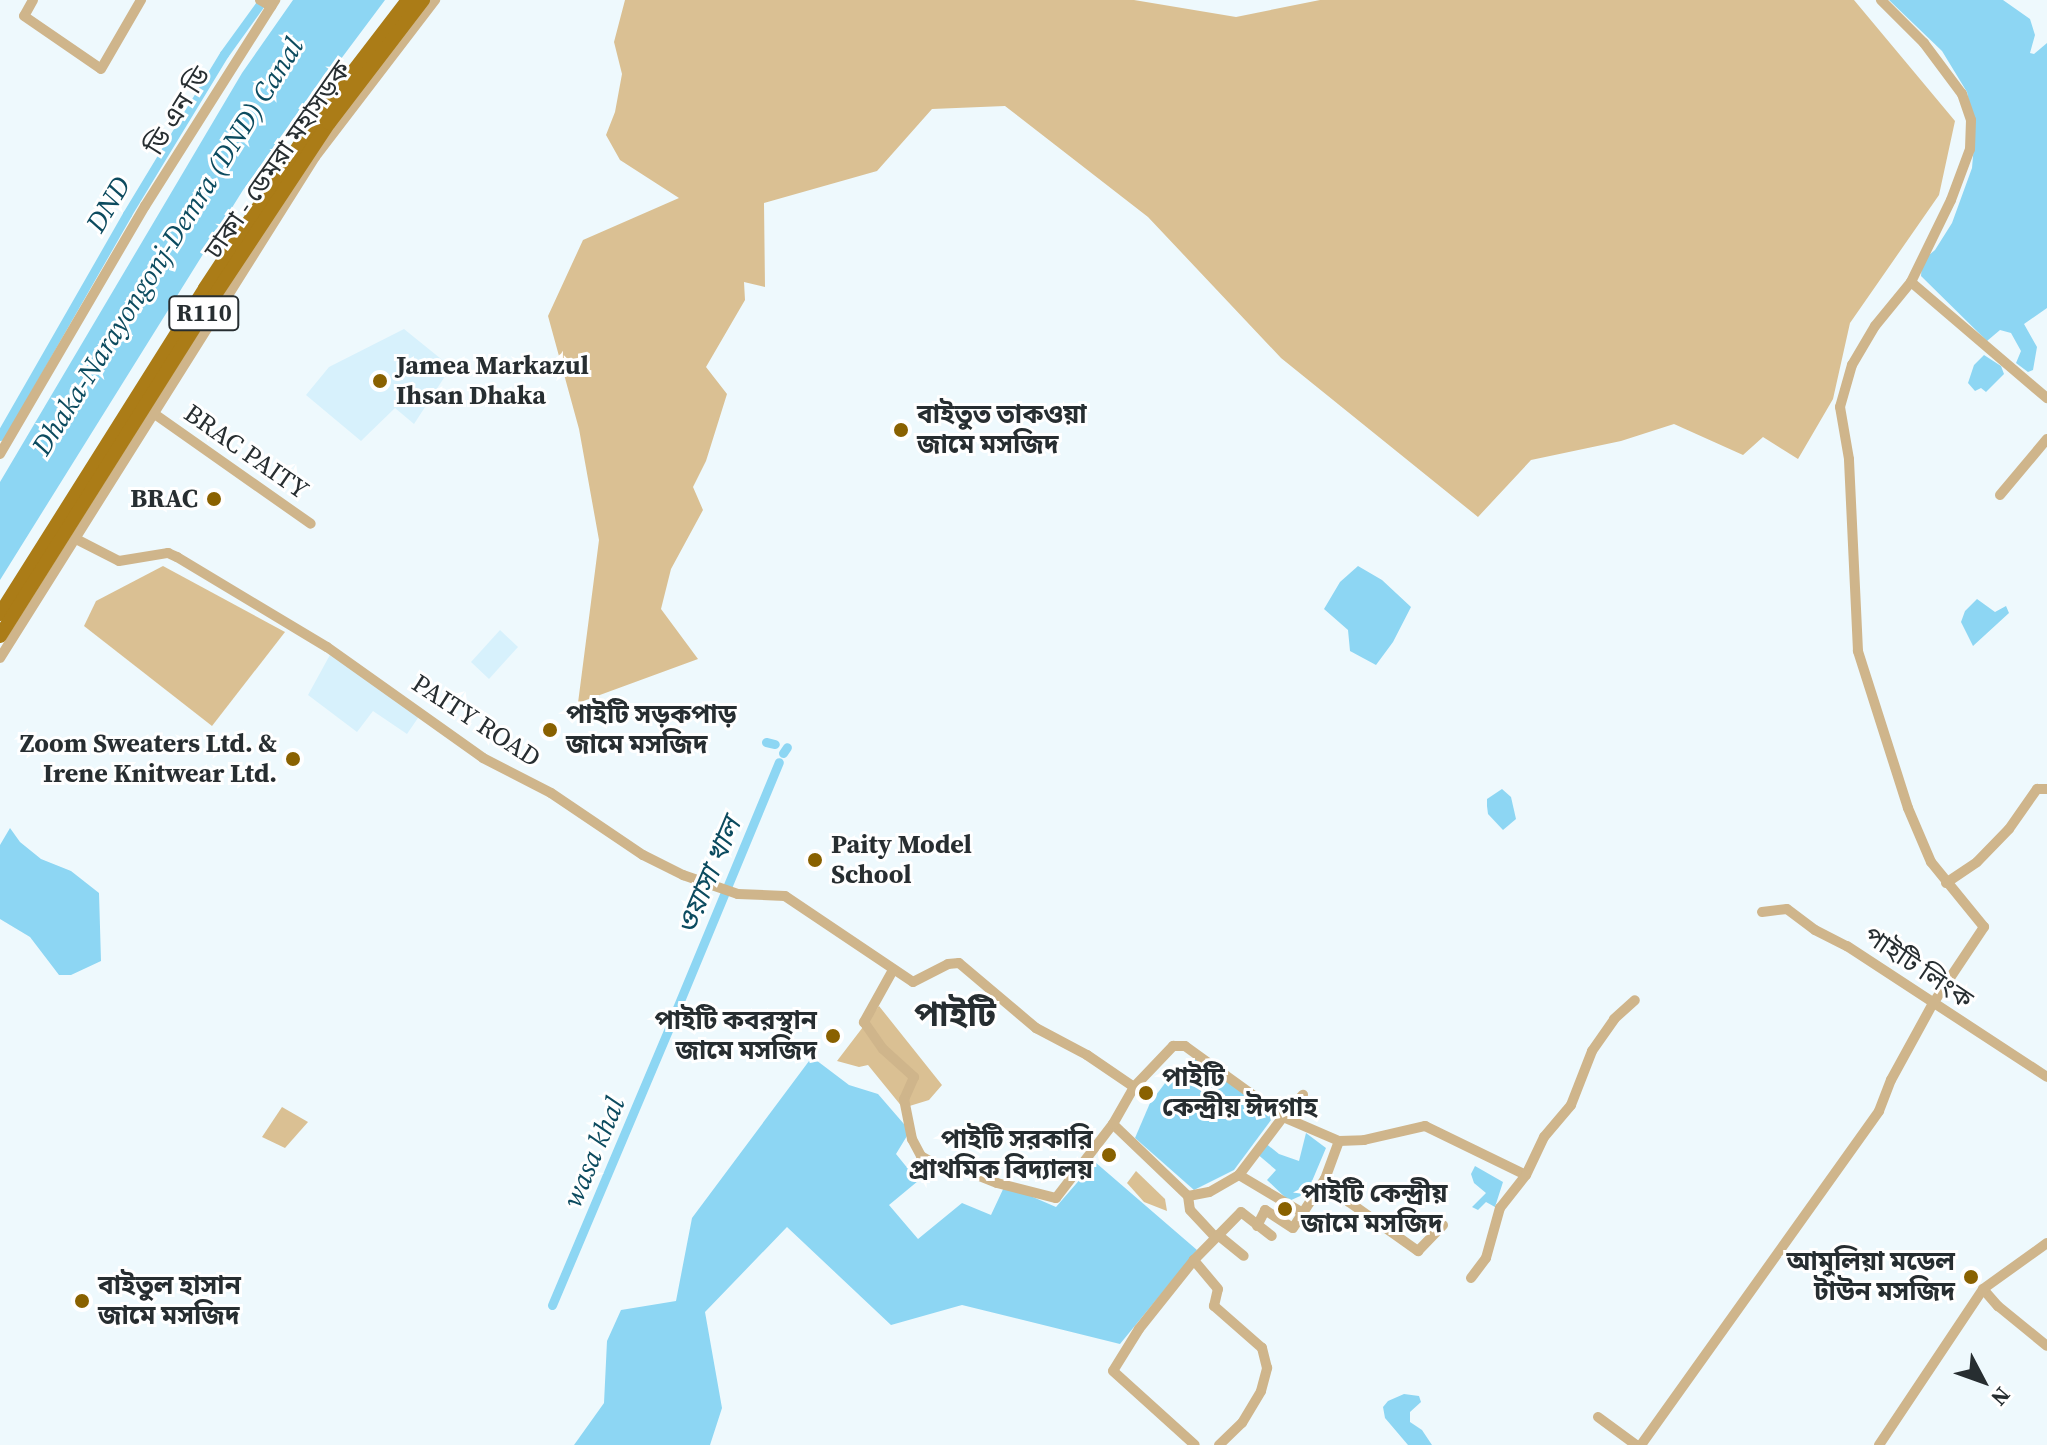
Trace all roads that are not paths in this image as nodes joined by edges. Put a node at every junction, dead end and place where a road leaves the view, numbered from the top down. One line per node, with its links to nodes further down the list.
1 (33, 0): 2 (street)
2 (141, 0)
3 (260, 0): 8 (street)
4 (408, 0): 17 (main road, ঢাকা - ডেমরা মহাসড়ক / R110)
5 (423, 0): 18 (main road, ঢাকা - ডেমরা মহাসড়ক / R110)
6 (435, 0): 11 (street)
7 (1881, 0): 9 (street)
8 (273, 3): 13 (street, ডি এন ডি)
9 (1911, 282): 10 (street); 21 (street)
10 (2047, 398)
11 (156, 415): 15 (street, BRAC PAITY); 16 (street)
12 (2047, 439): 14 (street)
13 (0, 454)
14 (2000, 495)
15 (311, 524)
16 (76, 539): 19 (street); 23 (street, PAITY ROAD)
17 (0, 614)
18 (0, 636)
19 (0, 658)
20 (2047, 789): 21 (street)
21 (1946, 883): 25 (street)
22 (1762, 912): 25 (street, পাইটি লিংক)
23 (893, 970): 27 (street, PAITY ROAD); 30 (street)
24 (1635, 1000): 33 (street)
25 (1932, 1005): 26 (street, পাইটি লিংক); 50 (street)
26 (2047, 1077)
27 (1134, 1087): 29 (street); 30 (street)
28 (1303, 1095): 29 (street)
29 (1283, 1117): 31 (street); 32 (street)
30 (1113, 1124): 35 (street)
31 (1339, 1141): 33 (street); 34 (street)
32 (1239, 1175): 35 (street); 36 (street)
33 (1526, 1175): 44 (street)
34 (1325, 1179): 36 (street); 37 (street)
35 (1188, 1196): 39 (street)
36 (1301, 1212): 38 (street)
37 (1443, 1225)
38 (1257, 1226): 39 (street); 40 (street)
39 (1216, 1236): 42 (street); 43 (street)
40 (1272, 1236)
41 (2047, 1243): 45 (street)
42 (1244, 1256)
43 (1194, 1260): 48 (street); 49 (street)
44 (1471, 1278)
45 (1983, 1289): 46 (street); 51 (street)
46 (2047, 1346)
47 (1598, 1417): 50 (street)
48 (1195, 1445)
49 (1219, 1445)
50 (1638, 1445)
51 (1879, 1445)

